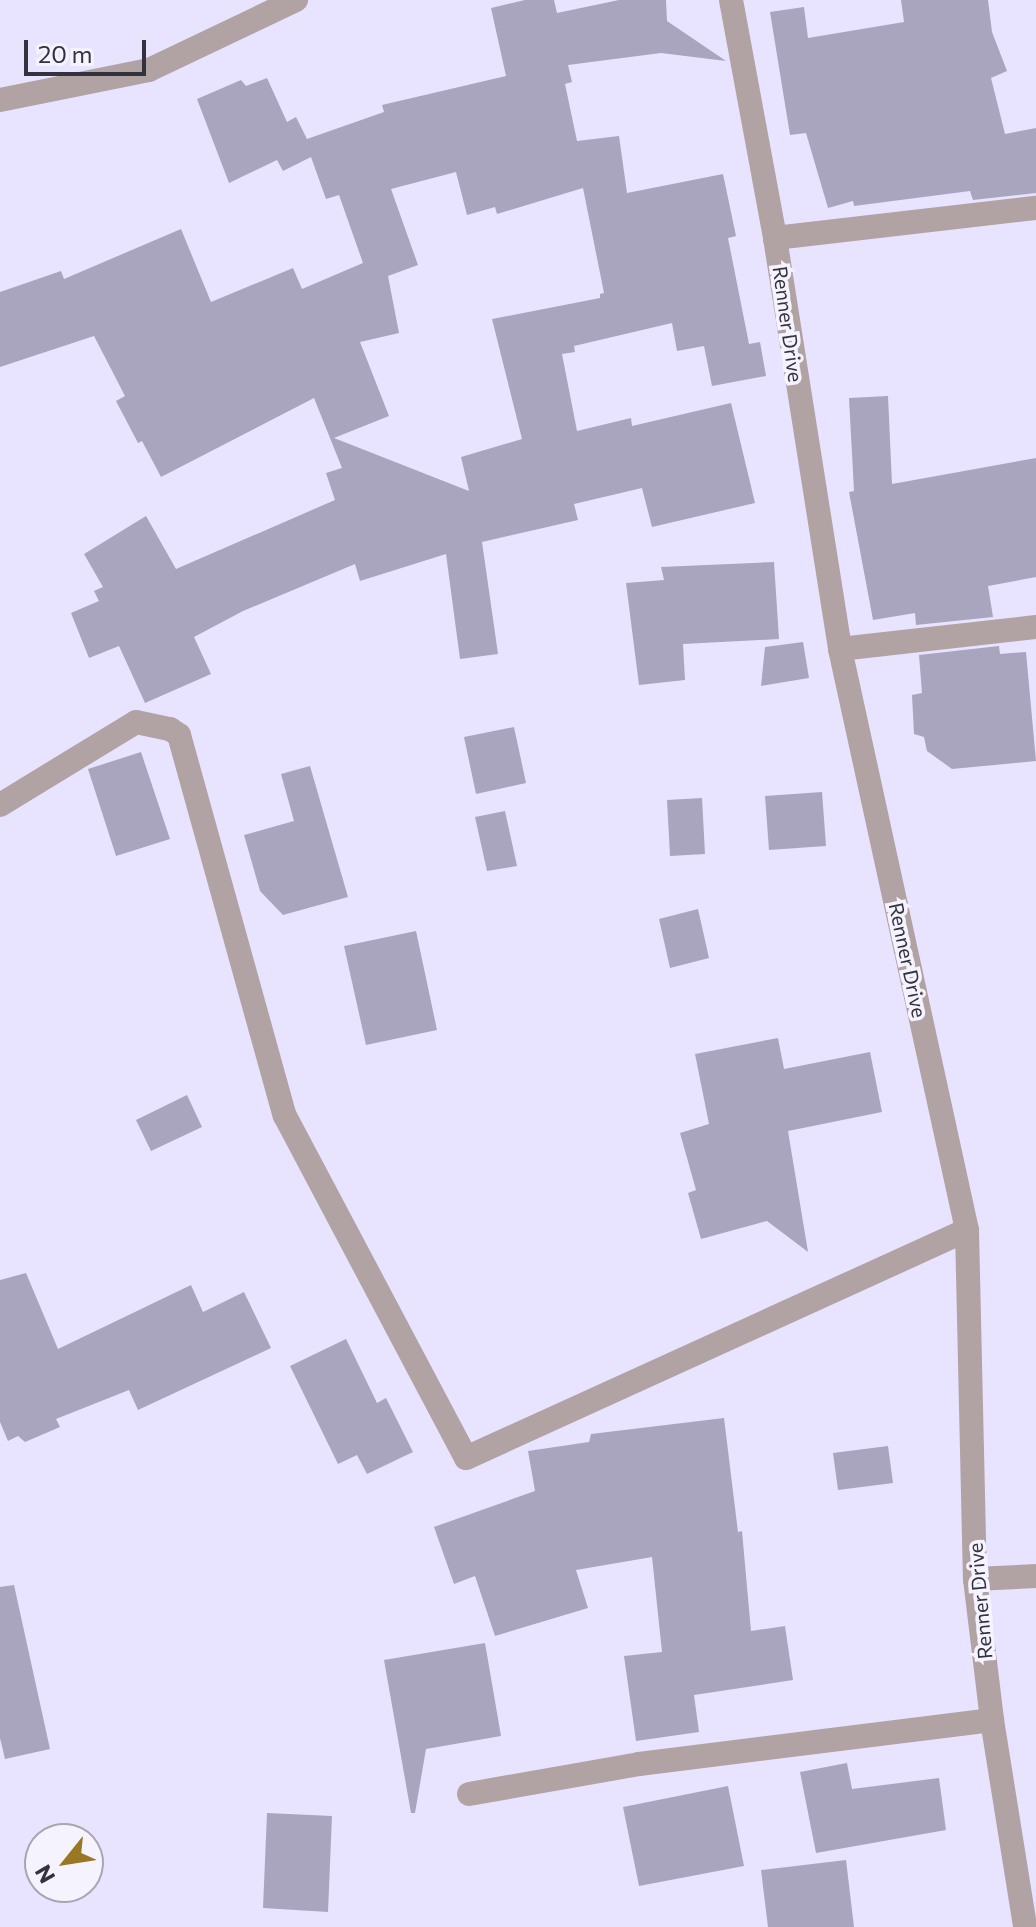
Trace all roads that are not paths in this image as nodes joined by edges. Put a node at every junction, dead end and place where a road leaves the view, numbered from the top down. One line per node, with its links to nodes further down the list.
1 (296, 0): 3 (street)
2 (731, 0): 5 (street, Renner Drive)
3 (0, 100)
4 (1036, 208): 5 (street)
5 (775, 238): 7 (street, Renner Drive)
6 (1036, 627): 7 (street)
7 (840, 649): 9 (street, Renner Drive)
8 (0, 805): 9 (street)
9 (967, 1230): 11 (street, Renner Drive)
10 (1036, 1576): 11 (street)
11 (975, 1579): 12 (street, Renner Drive)
12 (992, 1720): 13 (street); 14 (street, Renner Drive)
13 (469, 1794)
14 (1025, 1927)

